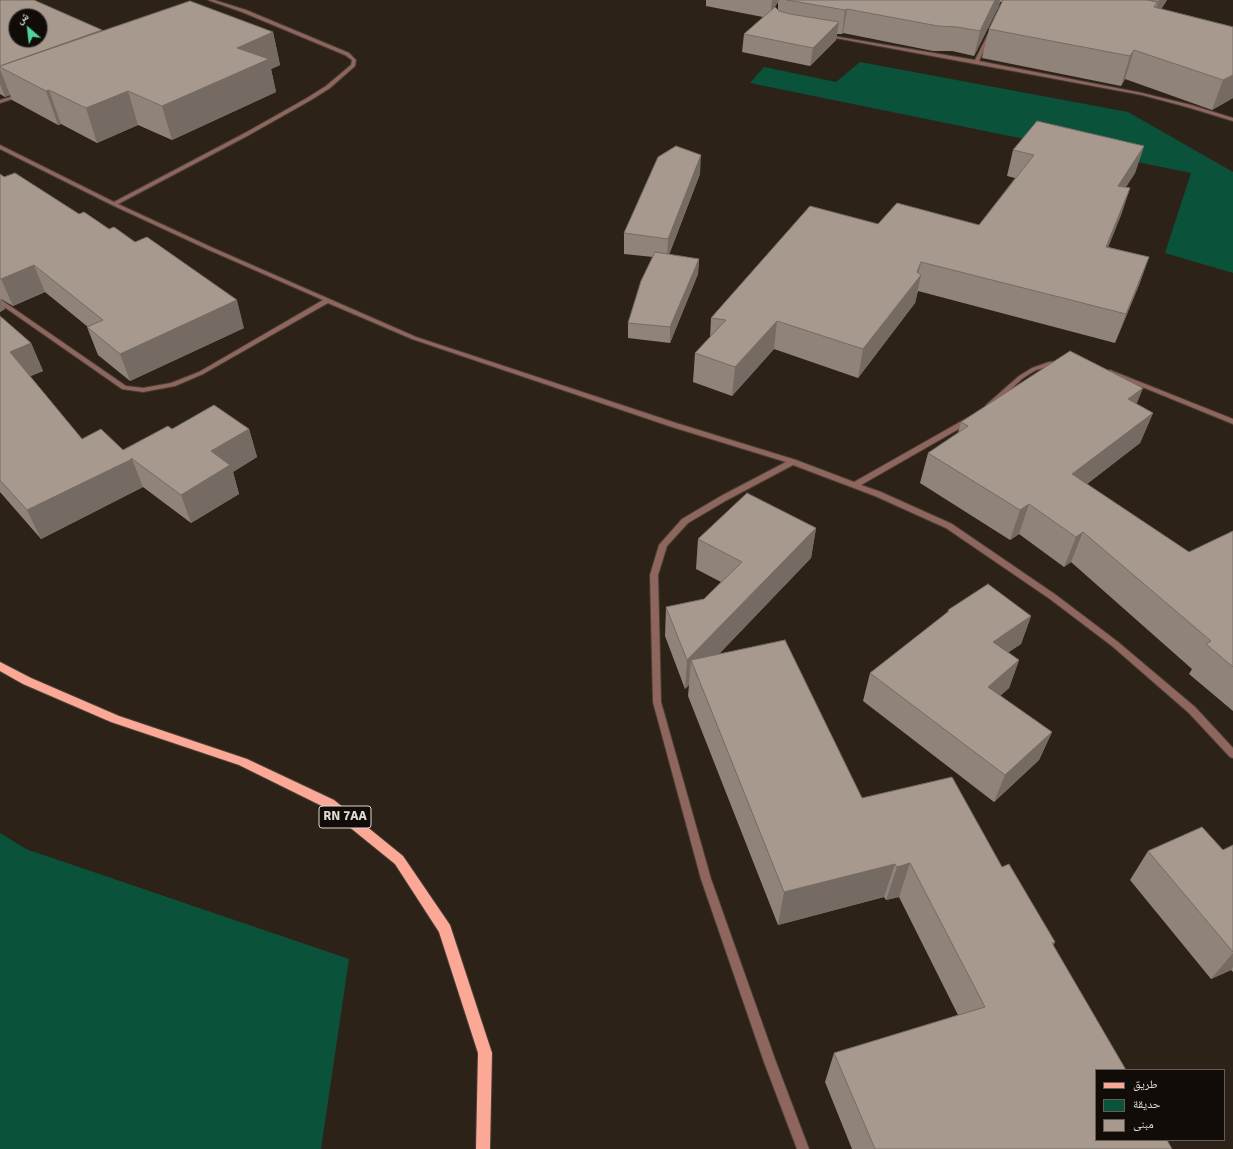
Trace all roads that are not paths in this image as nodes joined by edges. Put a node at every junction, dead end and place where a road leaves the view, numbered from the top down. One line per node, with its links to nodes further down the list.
1 (210, 0): 2 (street)
2 (244, 12): 3 (street); 11 (street)
3 (236, 14)
4 (993, 28): 6 (street)
5 (824, 36): 6 (street)
6 (976, 62): 9 (street)
7 (22, 94): 8 (street)
8 (0, 102)
9 (1233, 120)
10 (0, 147): 11 (street)
11 (114, 204): 12 (street)
12 (328, 300): 13 (street); 17 (street)
13 (0, 301)
14 (1066, 362): 18 (street)
15 (1106, 371): 16 (street)
16 (1233, 422)
17 (793, 462): 18 (street); 22 (street)
18 (854, 485): 20 (street)
19 (0, 666): 21 (main road, RN 7AA)
20 (1233, 754)
21 (482, 1149)
22 (803, 1149)

